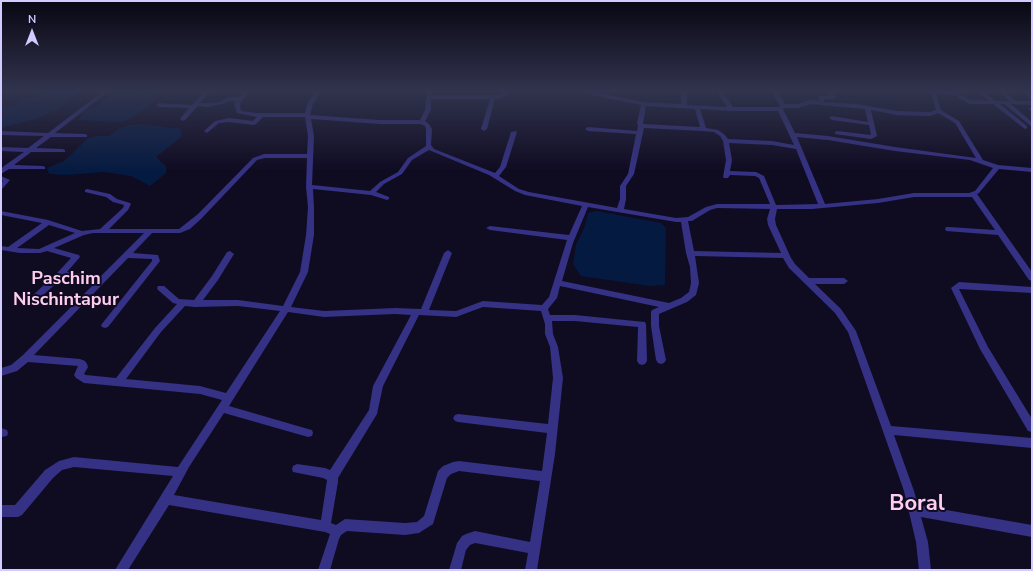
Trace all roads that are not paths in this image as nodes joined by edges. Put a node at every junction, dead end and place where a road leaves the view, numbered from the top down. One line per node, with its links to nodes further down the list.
1 (69, 119): 25 (street)
2 (258, 119): 21 (street)
3 (308, 119): 34 (street)
4 (340, 119): 14 (street)
5 (424, 119): 14 (street)
6 (486, 119): 17 (street)
7 (641, 119): 20 (street)
8 (700, 119): 19 (street)
9 (786, 119): 26 (street)
10 (870, 119): 15 (street)
11 (952, 119): 35 (street)
12 (1015, 119): 16 (street)
13 (833, 121): 15 (street)
14 (422, 122): 29 (street)
15 (872, 127): 24 (street)
16 (1025, 127)
17 (484, 129)
18 (588, 129): 20 (street)
19 (703, 129): 20 (street); 28 (street)
20 (641, 130): 52 (street)
21 (207, 131)
22 (514, 132): 41 (street)
23 (1, 133): 25 (street)
24 (837, 133)
25 (49, 134): 27 (street); 32 (street)
26 (792, 135): 30 (street); 35 (street)
27 (86, 136)
28 (726, 141): 30 (street); 51 (street)
29 (429, 147): 41 (street); 46 (street)
30 (797, 147): 50 (street)
31 (1, 149): 32 (street)
32 (29, 150): 33 (street); 36 (street)
33 (63, 151)
34 (309, 156): 44 (street); 59 (street)
35 (981, 160): 37 (street)
36 (4, 167): 38 (street); 40 (street)
37 (996, 167): 39 (street); 47 (street)
38 (43, 168)
39 (1032, 171)
40 (1, 172)
41 (495, 177): 49 (street)
42 (1, 178): 43 (street)
43 (1, 187)
44 (309, 187): 46 (street); 83 (street)
45 (87, 192): 58 (street)
46 (372, 193): 48 (street)
47 (974, 195): 50 (street); 61 (street)
48 (387, 198)
49 (586, 204): 52 (street); 62 (street)
50 (822, 206): 51 (street)
51 (774, 207): 54 (street); 70 (street)
52 (620, 210): 54 (street)
53 (2, 213): 55 (street)
54 (684, 220): 67 (street)
55 (48, 222): 60 (street); 65 (street)
56 (490, 228): 62 (street)
57 (949, 229): 61 (street)
58 (103, 230): 59 (street); 60 (street)
59 (150, 231): 69 (street)
60 (82, 233): 64 (street)
61 (1001, 233): 72 (street)
62 (571, 238): 76 (street)
63 (1, 248): 65 (street)
64 (47, 248): 65 (street); 71 (street)
65 (10, 249)
66 (448, 253): 85 (street)
67 (690, 253): 70 (street); 82 (street)
68 (230, 254): 81 (street)
69 (127, 256): 73 (street); 87 (street)
70 (786, 256): 74 (street)
71 (62, 274): 73 (street); 79 (street)
72 (1032, 278)
73 (104, 279): 88 (street)
74 (807, 281): 75 (street); 98 (street)
75 (844, 281)
76 (558, 283): 82 (street); 84 (street)
77 (161, 288): 80 (street)
78 (1032, 290): 96 (street)
79 (35, 298)
80 (183, 303): 81 (street); 92 (street)
81 (195, 304): 83 (street)
82 (669, 306): 89 (street)
83 (286, 308): 85 (street); 93 (street)
84 (544, 308): 85 (street); 86 (street)
85 (420, 312): 103 (street)
86 (548, 318): 90 (street); 97 (street)
87 (105, 325)
88 (26, 358): 91 (street); 92 (street)
89 (661, 360)
90 (642, 361)
91 (1, 372)
92 (119, 382): 93 (street)
93 (229, 398): 94 (street)
94 (222, 408): 99 (street); 102 (street)
95 (458, 418): 97 (street)
96 (1032, 428)
97 (553, 429): 104 (street)
98 (888, 430): 100 (street); 106 (street)
99 (308, 433)
100 (1032, 443)
101 (297, 469): 103 (street)
102 (180, 472): 105 (street); 107 (street)
103 (332, 477): 108 (street)
104 (546, 477): 109 (street); 111 (street)
105 (166, 499): 108 (street); 112 (street)
106 (913, 510): 110 (street); 116 (street)
107 (1, 511)
108 (324, 526): 109 (street)
109 (337, 531): 113 (street)
110 (1032, 531)
111 (535, 549): 114 (street); 115 (street)
112 (121, 570)
113 (324, 570)
114 (455, 570)
115 (531, 570)
116 (925, 570)

